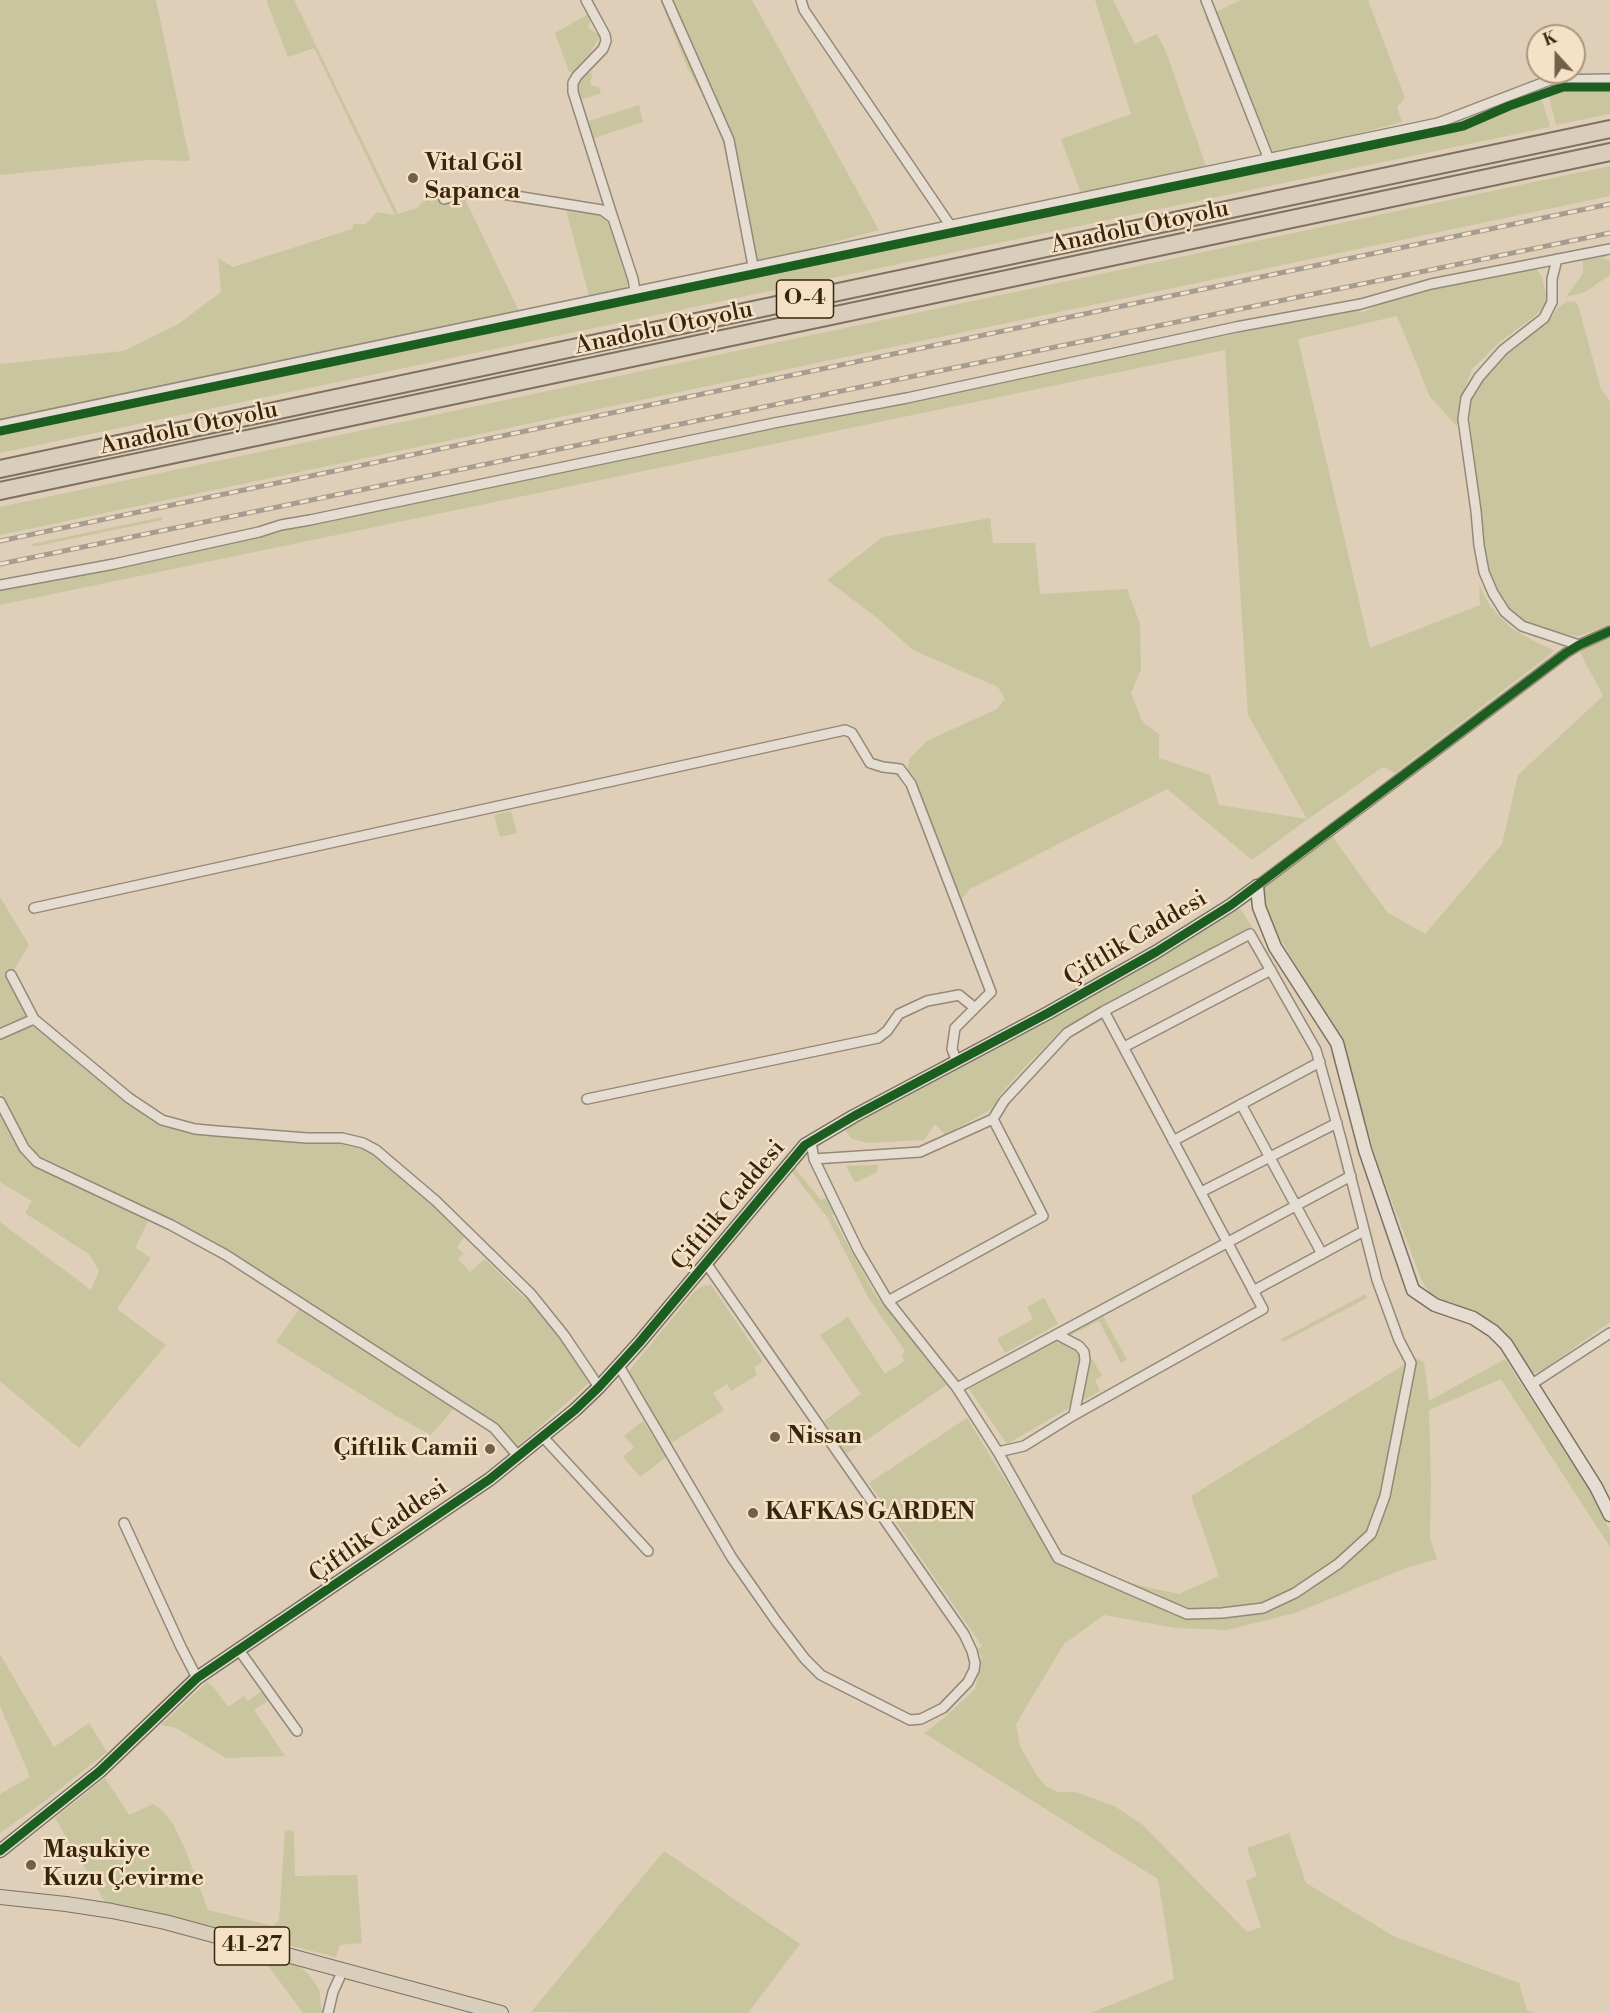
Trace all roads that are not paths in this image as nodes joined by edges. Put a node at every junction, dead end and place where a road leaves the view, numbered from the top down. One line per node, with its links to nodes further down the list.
1 (586, 0): 10 (street)
2 (668, 0): 14 (street)
3 (801, 0): 11 (street)
4 (1206, 0): 8 (street)
5 (1610, 79): 8 (street)
6 (1610, 129): 17 (highway, Anadolu Otoyolu / O-4)
7 (1610, 152): 18 (highway, Anadolu Otoyolu / O-4)
8 (1268, 157): 11 (street)
9 (444, 199): 10 (street)
10 (614, 218): 15 (street)
11 (950, 225): 14 (street)
12 (1610, 249): 13 (street)
13 (1557, 259): 19 (street); 21 (street)
14 (753, 266): 15 (street)
15 (635, 291): 16 (street)
16 (0, 425)
17 (0, 469)
18 (0, 491)
19 (0, 585)
20 (1610, 631): 21 (street, Çiftlik Caddesi)
21 (1579, 645): 22 (street, Çiftlik Caddesi)
22 (1257, 886): 31 (street, Çiftlik Caddesi); 54 (street)
23 (34, 908): 26 (street)
24 (1271, 970): 27 (street); 30 (street); 32 (street)
25 (11, 975): 28 (street)
26 (975, 1008): 31 (street); 33 (street)
27 (1104, 1011): 30 (street); 36 (street)
28 (34, 1019): 29 (street); 55 (street)
29 (0, 1034)
30 (1124, 1047): 38 (street)
31 (957, 1062): 39 (street, Çiftlik Caddesi)
32 (1320, 1062): 35 (street); 37 (street)
33 (586, 1100)
34 (0, 1102): 60 (street)
35 (1241, 1104): 38 (street); 40 (street)
36 (993, 1119): 41 (street); 50 (street)
37 (1337, 1123): 40 (street); 42 (street)
38 (1173, 1141): 43 (street)
39 (811, 1142): 41 (street); 48 (street, Çiftlik Caddesi)
40 (1270, 1157): 43 (street); 44 (street)
41 (814, 1159): 50 (street)
42 (1351, 1176): 44 (street); 45 (street)
43 (1201, 1192): 46 (street)
44 (1296, 1206): 46 (street); 47 (street)
45 (1365, 1231): 47 (street); 59 (street)
46 (1228, 1244): 49 (street); 52 (street)
47 (1322, 1254): 49 (street)
48 (706, 1263): 53 (street, Çiftlik Caddesi); 53 (street)
49 (1254, 1292): 57 (street)
50 (888, 1301): 56 (street)
51 (1610, 1334): 54 (street)
52 (1058, 1335): 56 (street); 57 (street)
53 (619, 1366): 55 (street, Çiftlik Caddesi)
54 (1532, 1384): 61 (street)
55 (599, 1387): 58 (street, Çiftlik Caddesi)
56 (957, 1388): 59 (street)
57 (1074, 1415): 59 (street)
58 (543, 1437): 60 (street, Çiftlik Caddesi); 63 (street)
59 (998, 1452)
60 (519, 1457): 64 (street, Çiftlik Caddesi)
61 (1610, 1515)
62 (124, 1523): 65 (street)
63 (648, 1551)
64 (239, 1650): 65 (street, Çiftlik Caddesi); 66 (street)
65 (197, 1678): 67 (street, Çiftlik Caddesi)
66 (297, 1731)
67 (0, 1851)
68 (0, 1897): 69 (main road, 41-27)
69 (343, 1970): 70 (street); 71 (main road, 41-27)
70 (328, 2013)
71 (501, 2013)

